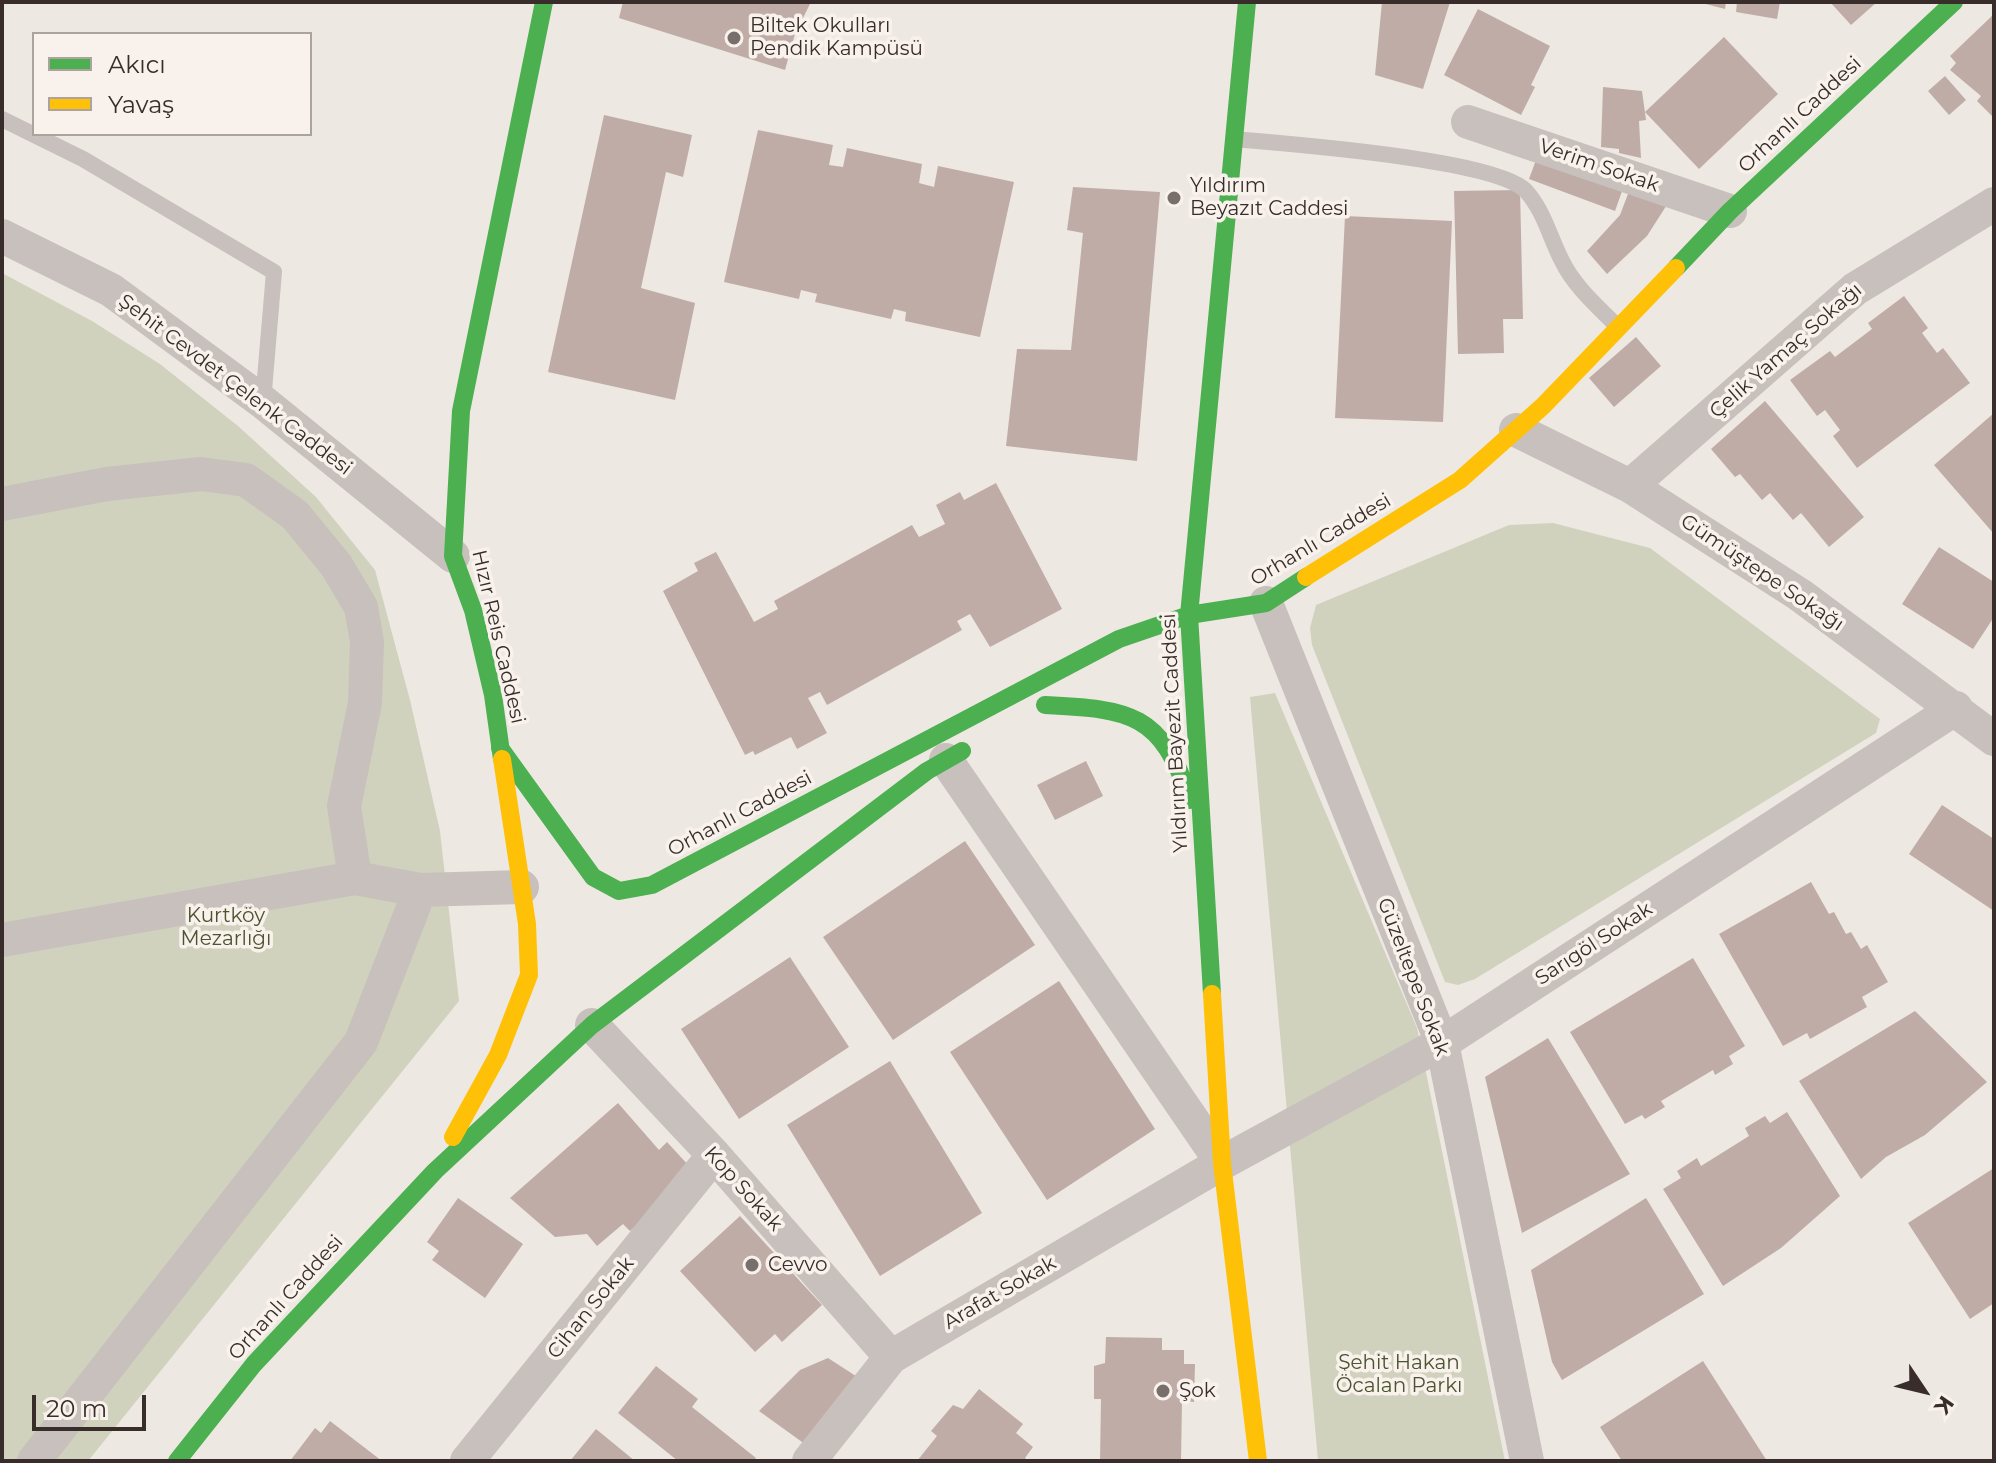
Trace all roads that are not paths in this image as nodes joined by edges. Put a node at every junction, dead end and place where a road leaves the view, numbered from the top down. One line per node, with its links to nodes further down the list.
1 (544, 2): 17 (street, Hızır Reis Caddesi)
2 (1247, 2): 8 (street, Yıldırım Bayezit Caddesi)
3 (1954, 2): 10 (street, Orhanlı Caddesi)
4 (2, 119): 6 (lane)
5 (1468, 122): 10 (street, Verim Sokak)
6 (32, 134)
7 (36, 136): 13 (lane)
8 (1234, 139): 12 (lane); 19 (street, Yıldırım Bayezit Caddesi)
9 (1994, 204): 15 (street, Çelik Yamaç Sokağı)
10 (1730, 211): 12 (street, Orhanlı Caddesi)
11 (2, 236): 13 (street, Şehit Cevdet Çelenk Caddesi)
12 (1619, 327): 14 (street, Orhanlı Caddesi)
13 (263, 402): 17 (street, Şehit Cevdet Çelenk Caddesi)
14 (1516, 430): 15 (street, Gümüştepe Sokağı); 18 (street, Orhanlı Caddesi)
15 (1630, 486): 22 (street, Gümüştepe Sokağı)
16 (2, 504): 28 (street)
17 (453, 556): 25 (street, Hızır Reis Caddesi)
18 (1266, 603): 19 (street, Orhanlı Caddesi); 33 (street, Güzeltepe Sokak)
19 (1189, 615): 20 (street); 25 (street, Orhanlı Caddesi); 27 (street, Yıldırım Bayezit Caddesi)
20 (1145, 652)
21 (1083, 686): 27 (street)
22 (1956, 708): 23 (street, Gümüştepe Sokağı); 33 (street, Sarıgöl Sokak)
23 (1994, 739)
24 (983, 740): 26 (street)
25 (500, 748): 29 (street, Hızır Reis Caddesi)
26 (946, 760): 32 (street); 35 (street)
27 (1202, 830): 35 (street, Yıldırım Bayezit Caddesi)
28 (355, 878): 30 (street); 31 (street)
29 (522, 887): 30 (street); 36 (street, Hızır Reis Caddesi)
30 (420, 890): 39 (street)
31 (2, 940)
32 (592, 1025): 34 (street, Kop Sokak); 36 (street)
33 (1442, 1043): 35 (street, Sarıgöl Sokak); 38 (street, Güzeltepe Sokak)
34 (714, 1155): 37 (street, Kop Sokak); 41 (street, Cihan Sokak)
35 (1222, 1163): 37 (street, Arafat Sokak); 43 (street, Yıldırım Bayezit Caddesi)
36 (435, 1171): 40 (street, Orhanlı Caddesi)
37 (891, 1357): 42 (street, Arafat Sokak)
38 (1521, 1458)
39 (34, 1461)
40 (177, 1461)
41 (467, 1461)
42 (809, 1461)
43 (1258, 1461)

